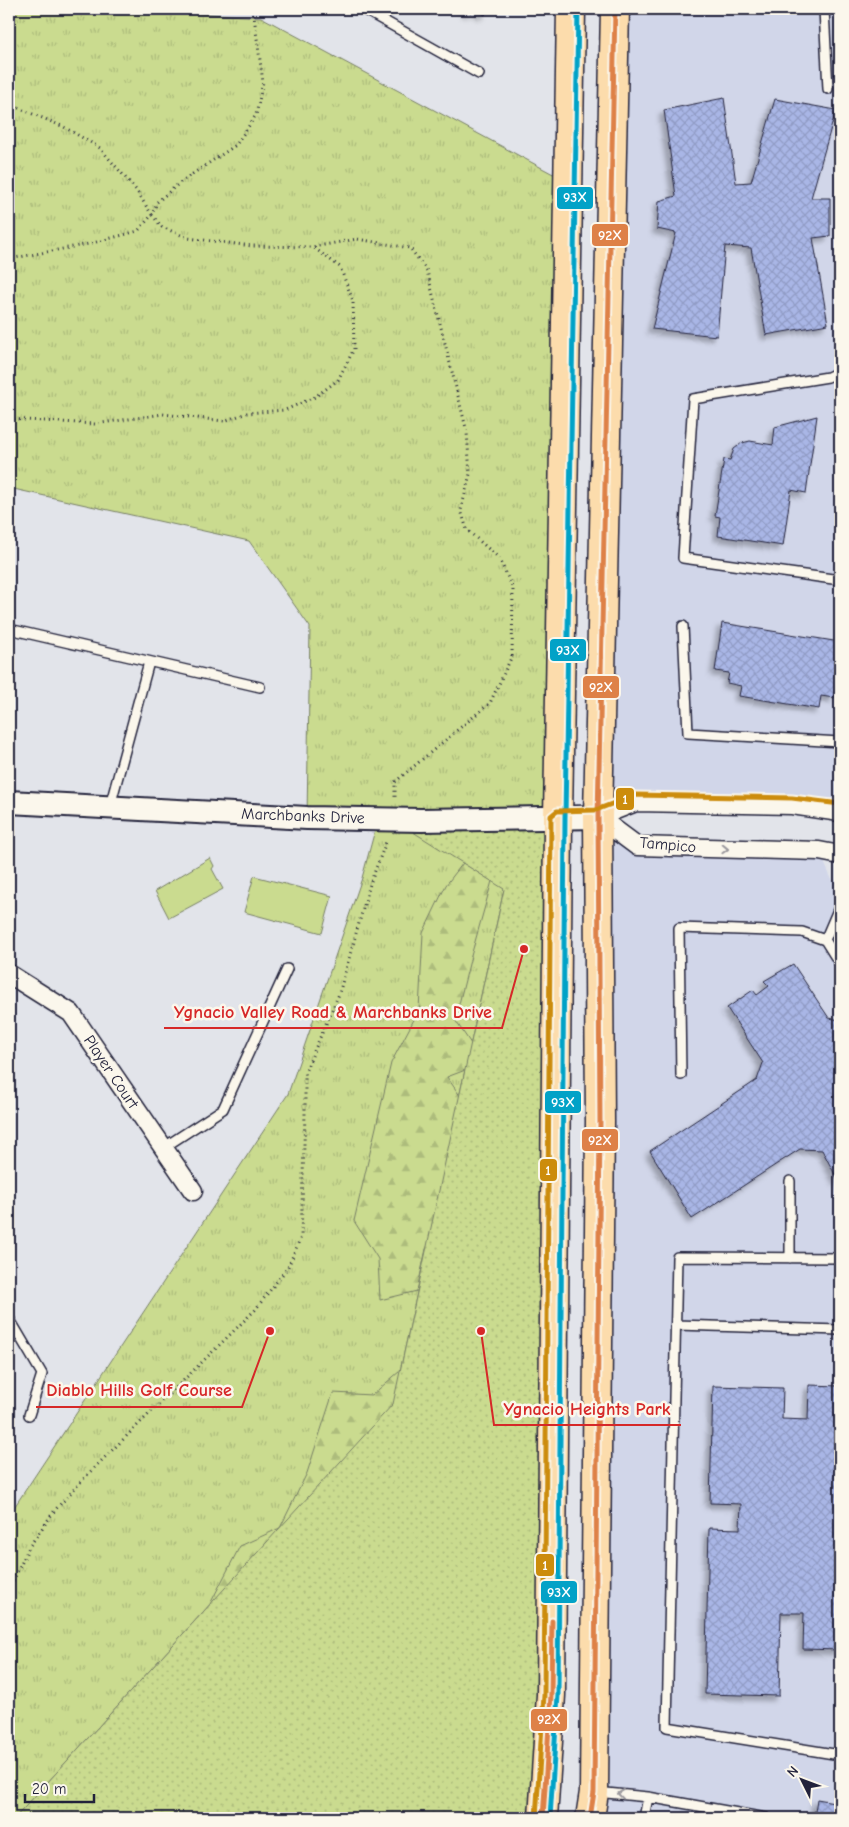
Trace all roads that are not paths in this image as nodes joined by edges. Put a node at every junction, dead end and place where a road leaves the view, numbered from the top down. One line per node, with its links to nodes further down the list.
1 (363, 9): 5 (lane)
2 (571, 9): 18 (highway)
3 (614, 9): 17 (highway)
4 (824, 9): 6 (lane)
5 (479, 74)
6 (828, 89)
7 (840, 370): 8 (lane)
8 (840, 580)
9 (683, 626): 13 (lane)
10 (9, 629): 11 (lane)
11 (149, 662): 12 (lane); 15 (lane)
12 (260, 688)
13 (840, 742)
14 (9, 802): 15 (street, Marchbanks Drive)
15 (110, 806): 18 (street, Marchbanks Drive)
16 (840, 812): 17 (street)
17 (598, 817): 18 (street, Marchbanks Drive); 19 (street, Tampico, one-way to 19); 36 (highway)
18 (558, 818): 38 (highway)
19 (840, 855)
20 (840, 905): 21 (lane)
21 (825, 940): 22 (lane); 25 (lane)
22 (840, 964)
23 (287, 969): 26 (lane)
24 (9, 974): 26 (street, Player Court)
25 (681, 1075)
26 (163, 1148): 28 (street, Player Court)
27 (790, 1181): 29 (lane)
28 (193, 1191)
29 (790, 1258): 30 (lane); 32 (lane)
30 (840, 1258)
31 (9, 1318): 34 (lane)
32 (676, 1325): 33 (lane); 35 (lane)
33 (840, 1330)
34 (29, 1415)
35 (840, 1755)
36 (594, 1792): 37 (lane, one-way to 36); 39 (highway)
37 (648, 1797): 40 (lane); 41 (lane)
38 (543, 1818)
39 (590, 1818)
40 (644, 1818)
41 (766, 1818)

